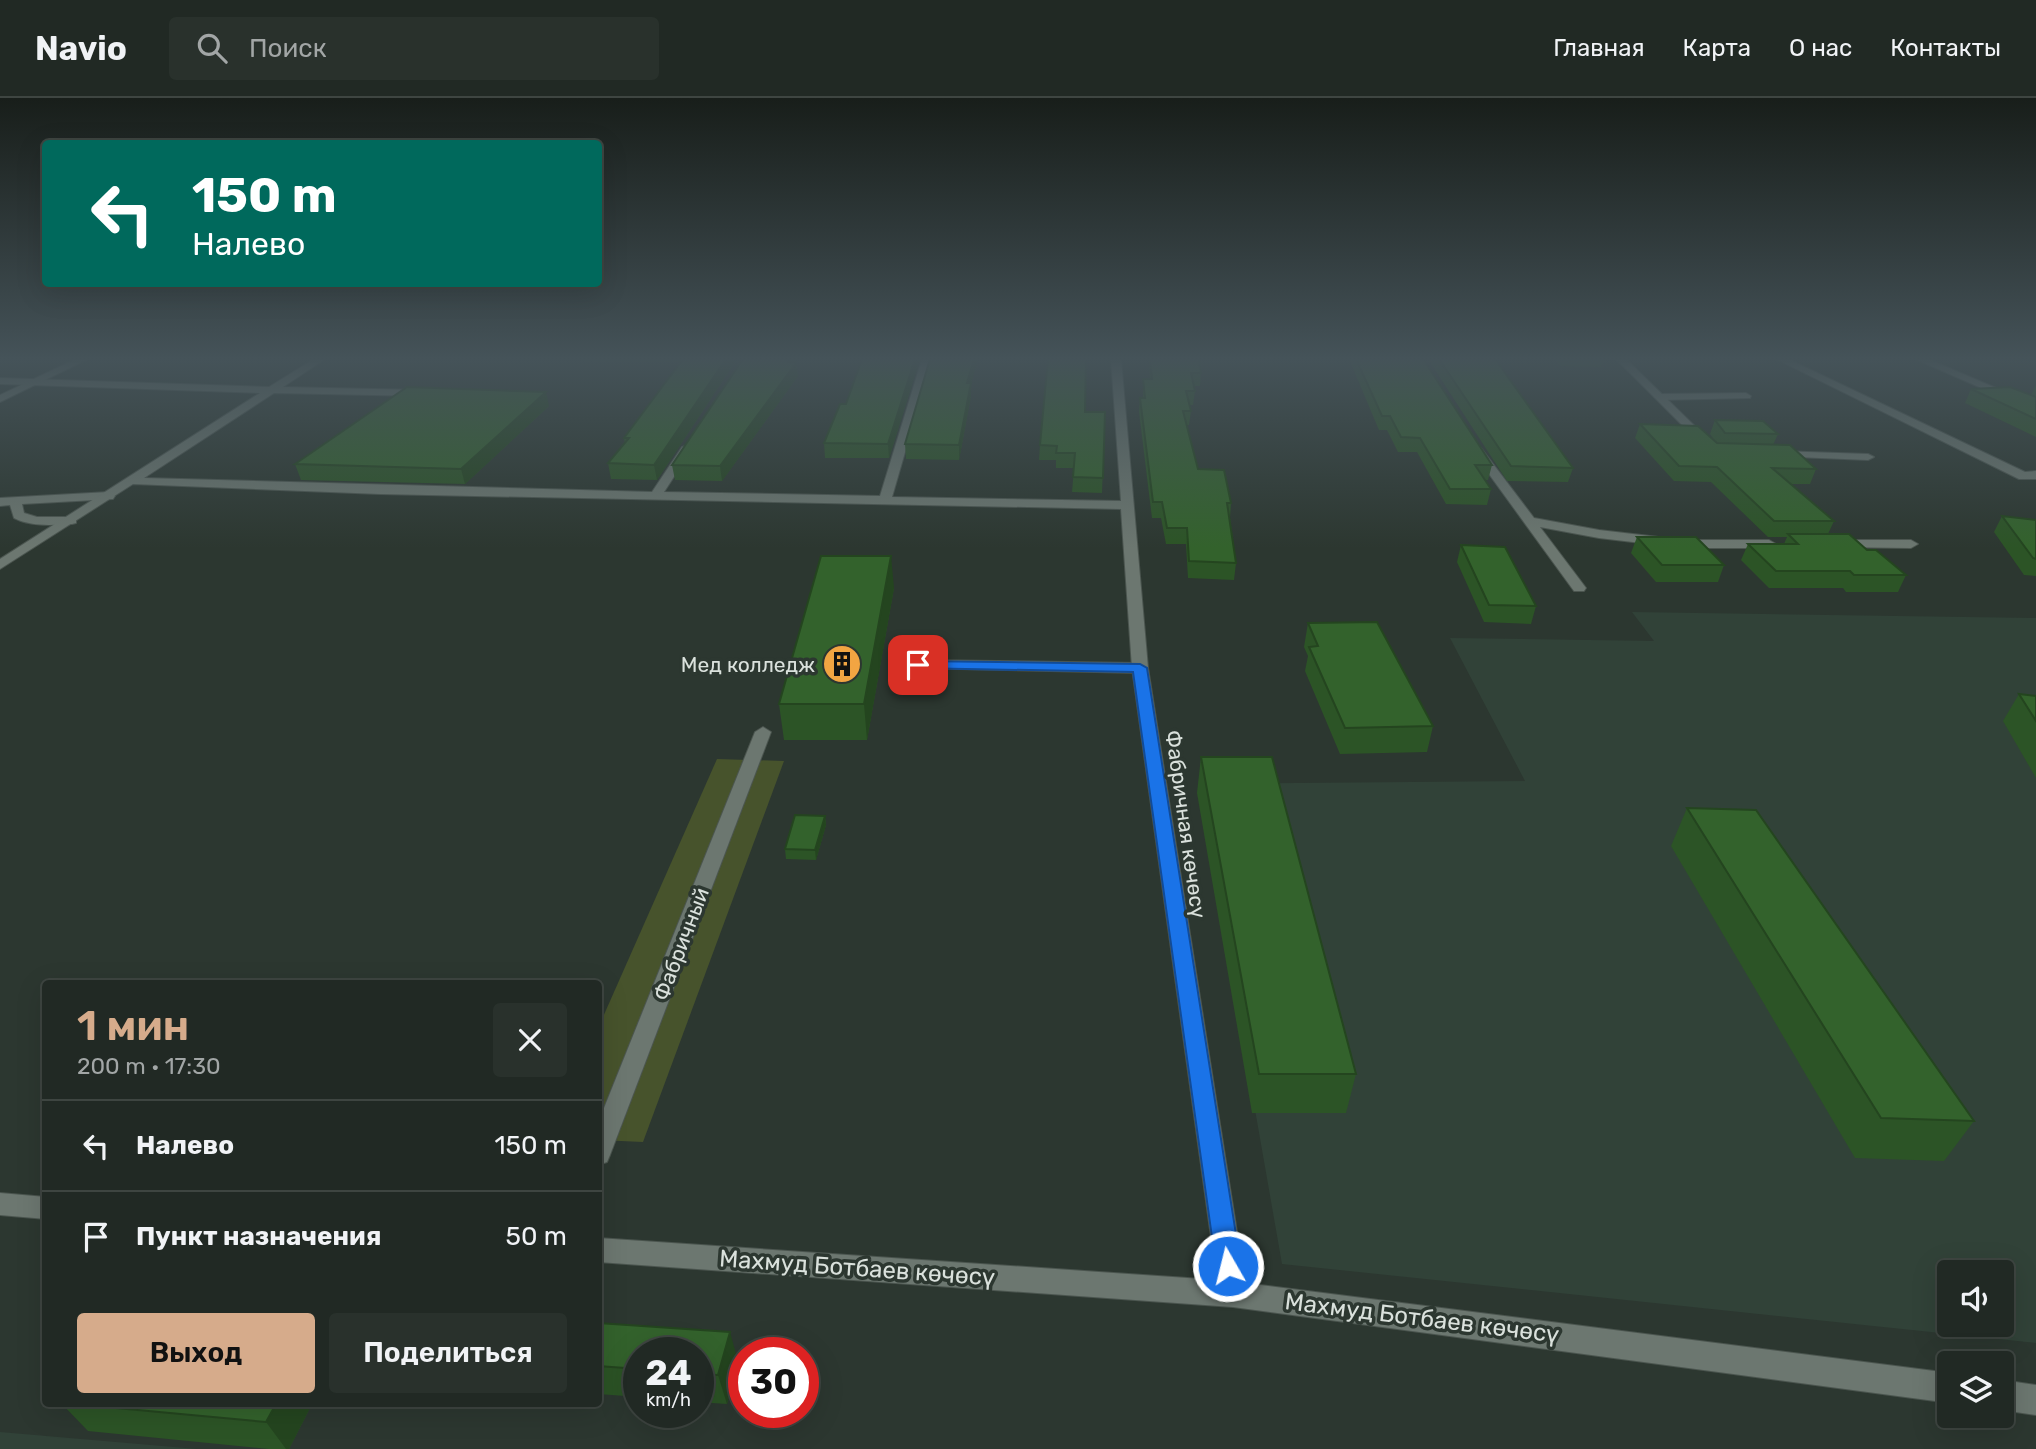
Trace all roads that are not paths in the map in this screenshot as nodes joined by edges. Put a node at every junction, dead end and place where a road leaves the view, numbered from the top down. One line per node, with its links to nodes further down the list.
1 (222, 422): 12 (street)
2 (908, 422): 15 (street)
3 (1120, 422): 18 (street, Фабричная көчөсү)
4 (1684, 422): 8 (street)
5 (1912, 422): 11 (street)
6 (692, 439): 14 (street)
7 (1471, 440): 20 (street)
8 (1716, 453)
9 (1771, 454): 10 (street)
10 (1868, 457)
11 (2036, 475)
12 (134, 481): 13 (street); 14 (street)
13 (110, 496): 16 (street); 19 (street)
14 (655, 496): 15 (street)
15 (885, 499): 18 (street)
16 (15, 501): 17 (street); 19 (street)
17 (0, 502)
18 (1126, 505): 27 (street, Фабричная көчөсү)
19 (72, 520): 24 (street)
20 (1529, 521): 21 (street); 25 (street)
21 (1785, 544)
22 (1827, 544): 23 (street)
23 (1911, 544)
24 (0, 565)
25 (1580, 588)
26 (918, 665): 27 (street)
27 (1140, 668): 33 (street, Фабричная көчөсү)
28 (763, 732): 29 (street, Фабричный)
29 (602, 1145)
30 (0, 1204): 31 (street)
31 (42, 1208)
32 (602, 1250): 33 (street, Махмуд Ботбаев көчөсү)
33 (1233, 1294): 34 (street, Махмуд Ботбаев көчөсү)
34 (1937, 1386)
35 (2014, 1397): 36 (street)
36 (2036, 1400)

